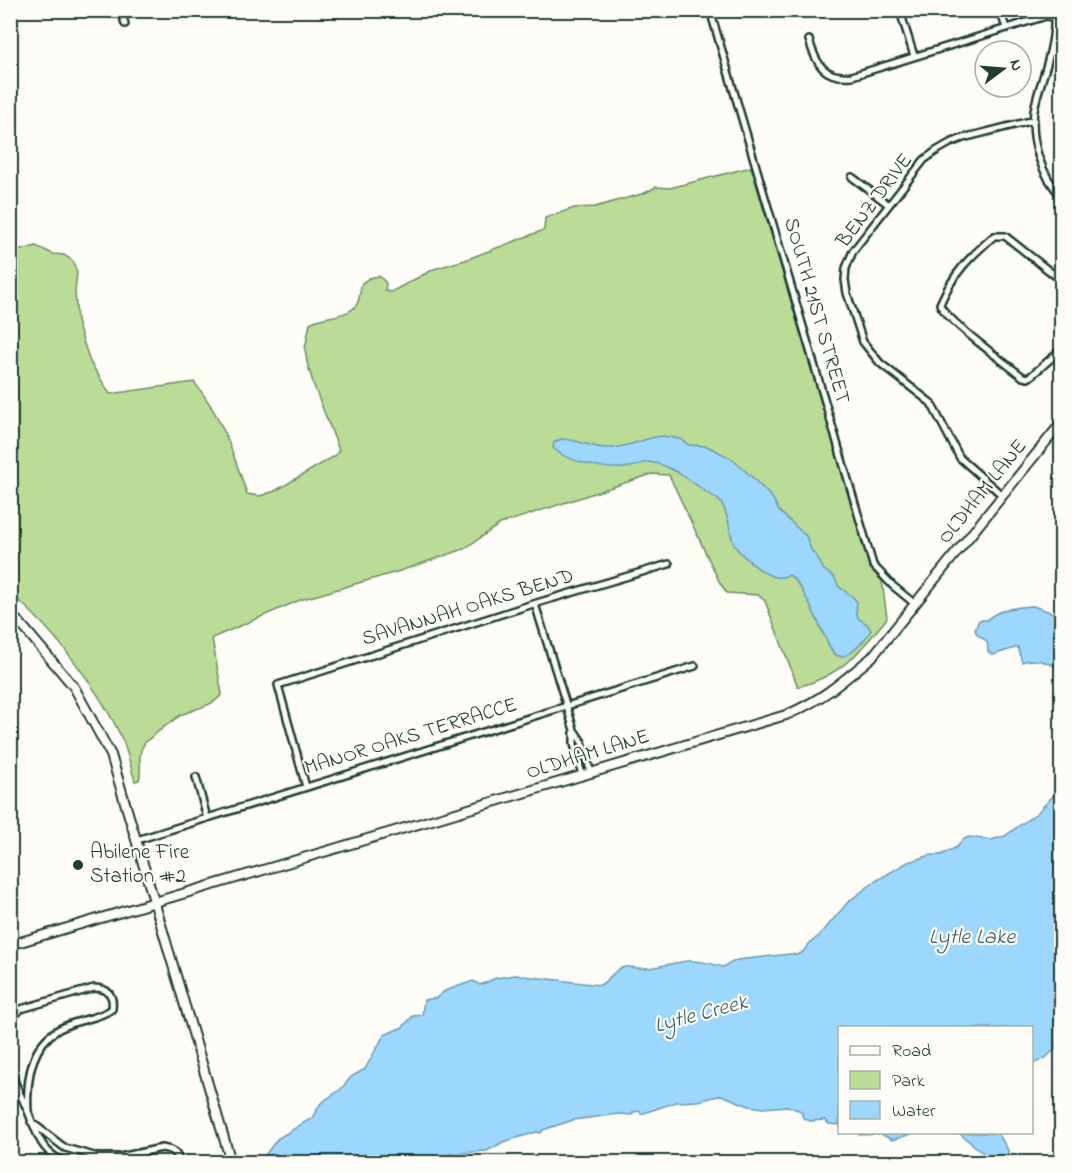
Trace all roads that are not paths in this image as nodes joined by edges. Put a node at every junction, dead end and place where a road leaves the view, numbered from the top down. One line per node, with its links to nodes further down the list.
1 (121, 10): 6 (street)
2 (710, 10): 20 (street, SOUTH 21ST STREET)
3 (1000, 10): 7 (street)
4 (900, 11): 9 (street)
5 (1054, 14): 7 (street); 10 (street)
6 (125, 24)
7 (1006, 28): 9 (street)
8 (810, 40): 9 (street)
9 (914, 56)
10 (1034, 120): 12 (street); 13 (street, BENZ DRIVE)
11 (852, 177): 13 (street)
12 (1062, 197)
13 (889, 205): 17 (street, BENZ DRIVE)
14 (1062, 281): 15 (street)
15 (1062, 349)
16 (1062, 422): 17 (main road, OLDHAM LANE)
17 (1003, 496): 20 (main road, OLDHAM LANE)
18 (669, 564): 19 (street, SAVANNAH OAKS BEND)
19 (535, 604): 23 (street); 28 (street, SAVANNAH OAKS BEND)
20 (915, 604): 25 (main road, OLDHAM LANE)
21 (10, 615): 30 (main road)
22 (696, 666): 23 (street, MANOR OAKS TERRACCE)
23 (566, 705): 24 (street); 28 (street, MANOR OAKS TERRACCE)
24 (574, 730): 25 (street); 26 (street)
25 (591, 773): 26 (main road, OLDHAM LANE)
26 (582, 775): 31 (main road, OLDHAM LANE)
27 (196, 777): 29 (street)
28 (306, 787): 29 (street, MANOR OAKS TERRACCE)
29 (207, 818): 30 (street, MANOR OAKS TERRACCE)
30 (137, 840): 31 (main road)
31 (154, 902): 32 (main road, OLDHAM LANE); 42 (main road)
32 (10, 945)
33 (10, 1020): 35 (street)
34 (10, 1070): 35 (street)
35 (28, 1111): 36 (street)
36 (31, 1122): 37 (street); 38 (street)
37 (54, 1140): 38 (street); 39 (street)
38 (40, 1143): 40 (street)
39 (97, 1160): 41 (street)
40 (67, 1162)
41 (180, 1162)
42 (231, 1162)

